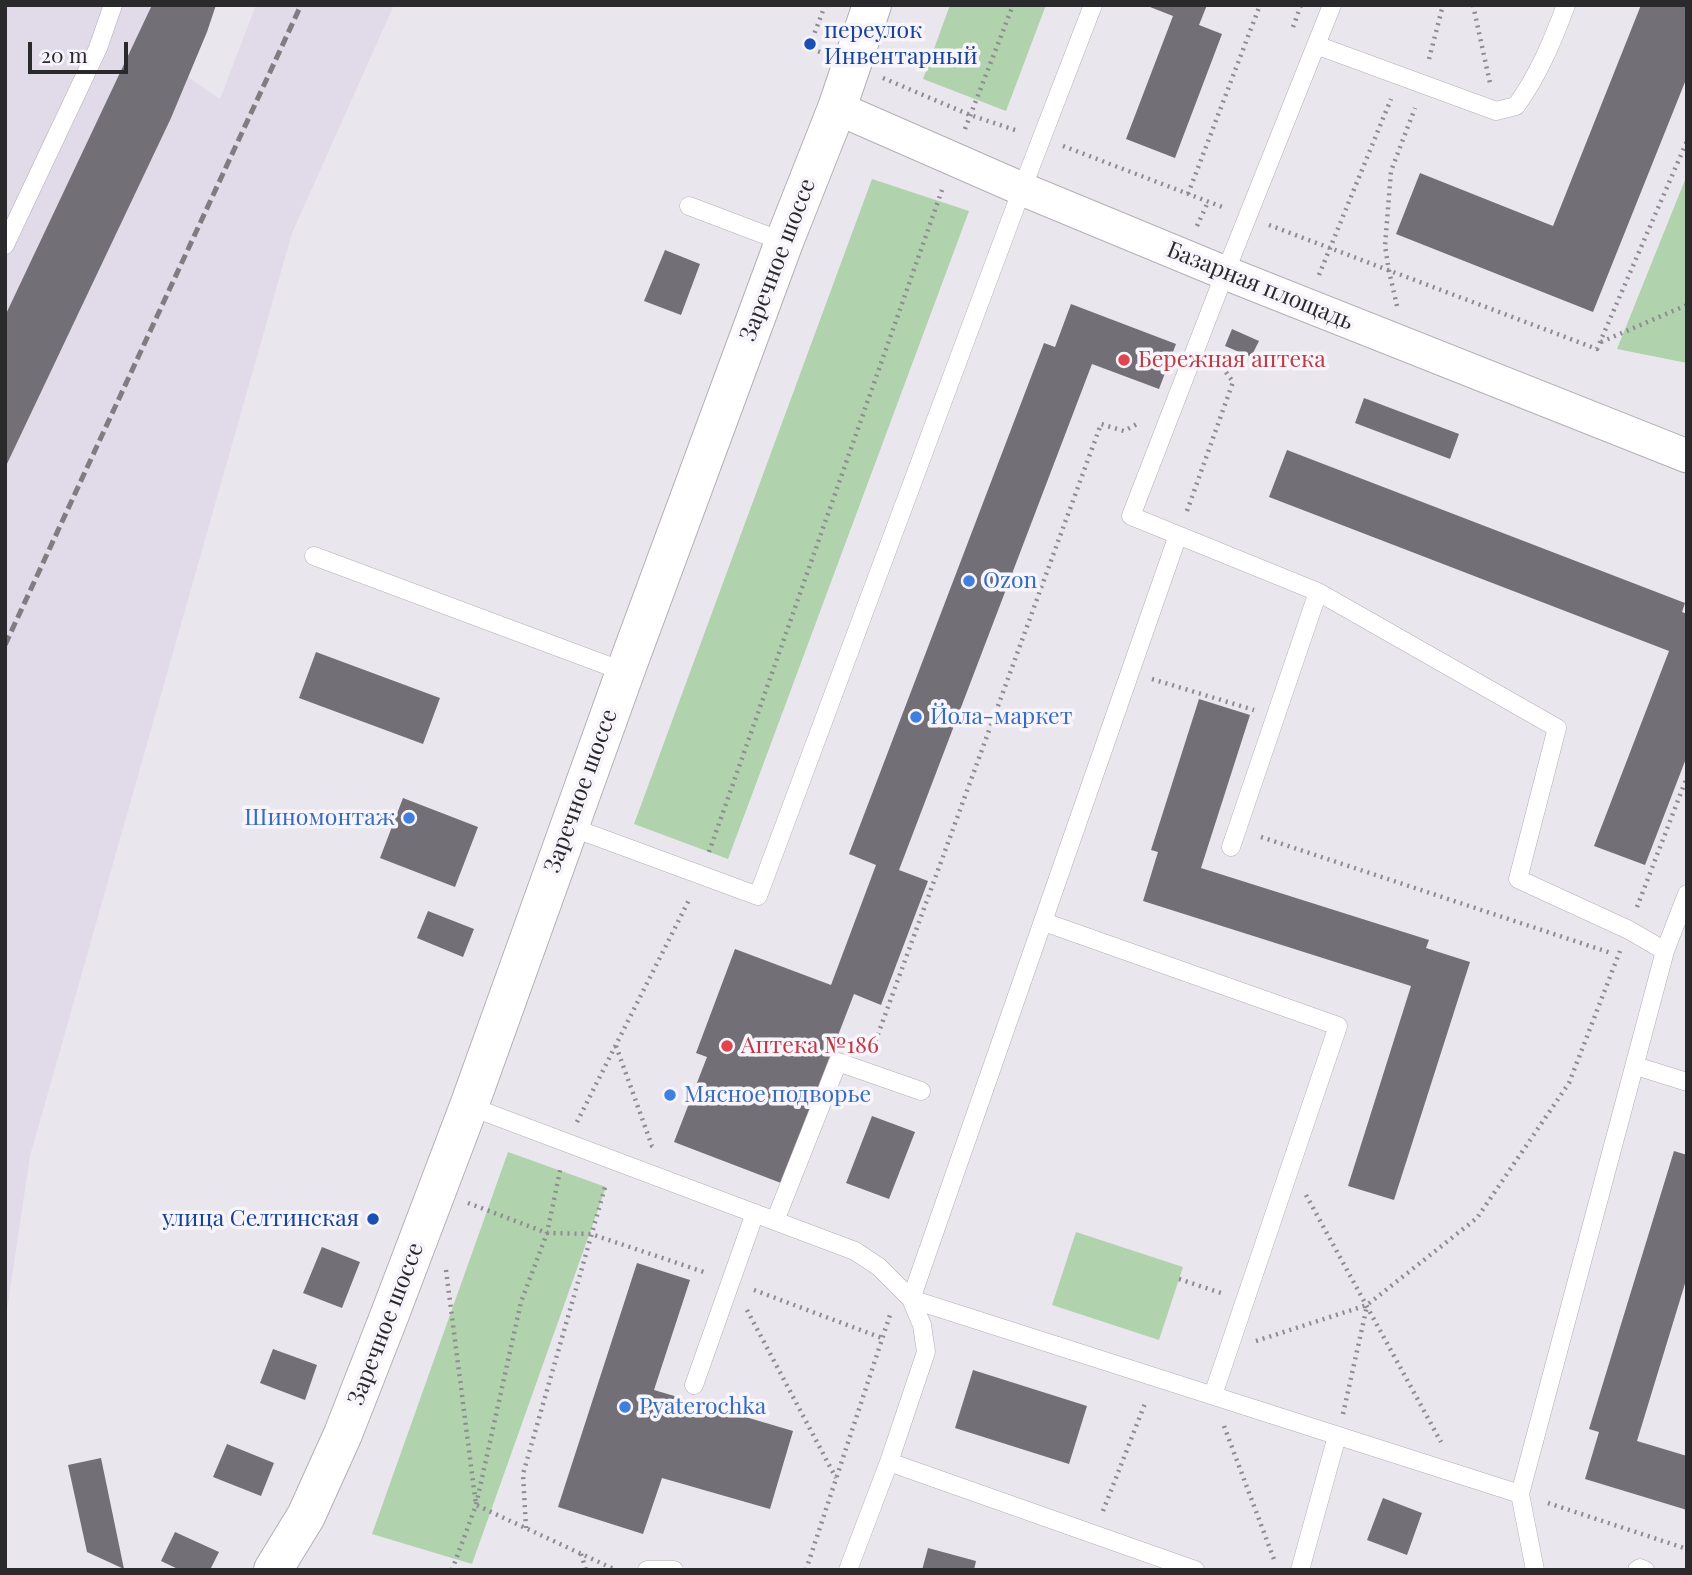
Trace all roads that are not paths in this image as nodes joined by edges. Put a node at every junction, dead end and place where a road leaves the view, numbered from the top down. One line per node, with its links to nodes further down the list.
1 (113, 5): 11 (lane)
2 (872, 5): 7 (main road, Заречное шоссе)
3 (1093, 5): 8 (lane)
4 (1332, 5): 6 (lane)
5 (1566, 5): 6 (lane)
6 (1316, 45): 12 (lane)
7 (836, 108): 8 (street, Базарная площадь); 10 (main road, Заречное шоссе)
8 (1022, 189): 12 (street, Базарная площадь); 18 (lane)
9 (689, 206): 10 (lane)
10 (784, 242): 17 (main road, Заречное шоссе)
11 (5, 245)
12 (1225, 272): 13 (street, Базарная площадь); 14 (lane)
13 (1687, 456)
14 (1178, 535): 16 (lane); 21 (lane)
15 (314, 556): 17 (lane)
16 (1318, 592): 19 (lane); 22 (lane)
17 (625, 672): 18 (main road, Заречное шоссе)
18 (568, 827): 26 (main road, Заречное шоссе)
19 (1231, 847)
20 (1687, 894): 22 (lane)
21 (1044, 922): 29 (lane); 31 (lane)
22 (1665, 951): 23 (lane)
23 (1636, 1066): 24 (lane); 34 (lane)
24 (1687, 1082)
25 (922, 1091): 28 (lane)
26 (469, 1106): 27 (lane); 35 (main road, Заречное шоссе)
27 (755, 1213): 28 (lane); 30 (lane)
28 (775, 1221): 29 (lane)
29 (911, 1299): 31 (lane); 33 (lane)
30 (694, 1385)
31 (1213, 1395): 32 (lane)
32 (1337, 1436): 34 (lane); 40 (lane)
33 (889, 1462): 38 (lane); 39 (lane)
34 (1520, 1494): 41 (lane)
35 (273, 1570)
36 (647, 1570): 37 (lane)
37 (674, 1570)
38 (848, 1570)
39 (1195, 1570)
40 (1300, 1570)
41 (1535, 1570)
42 (1637, 1570): 43 (lane)
43 (1645, 1570)

